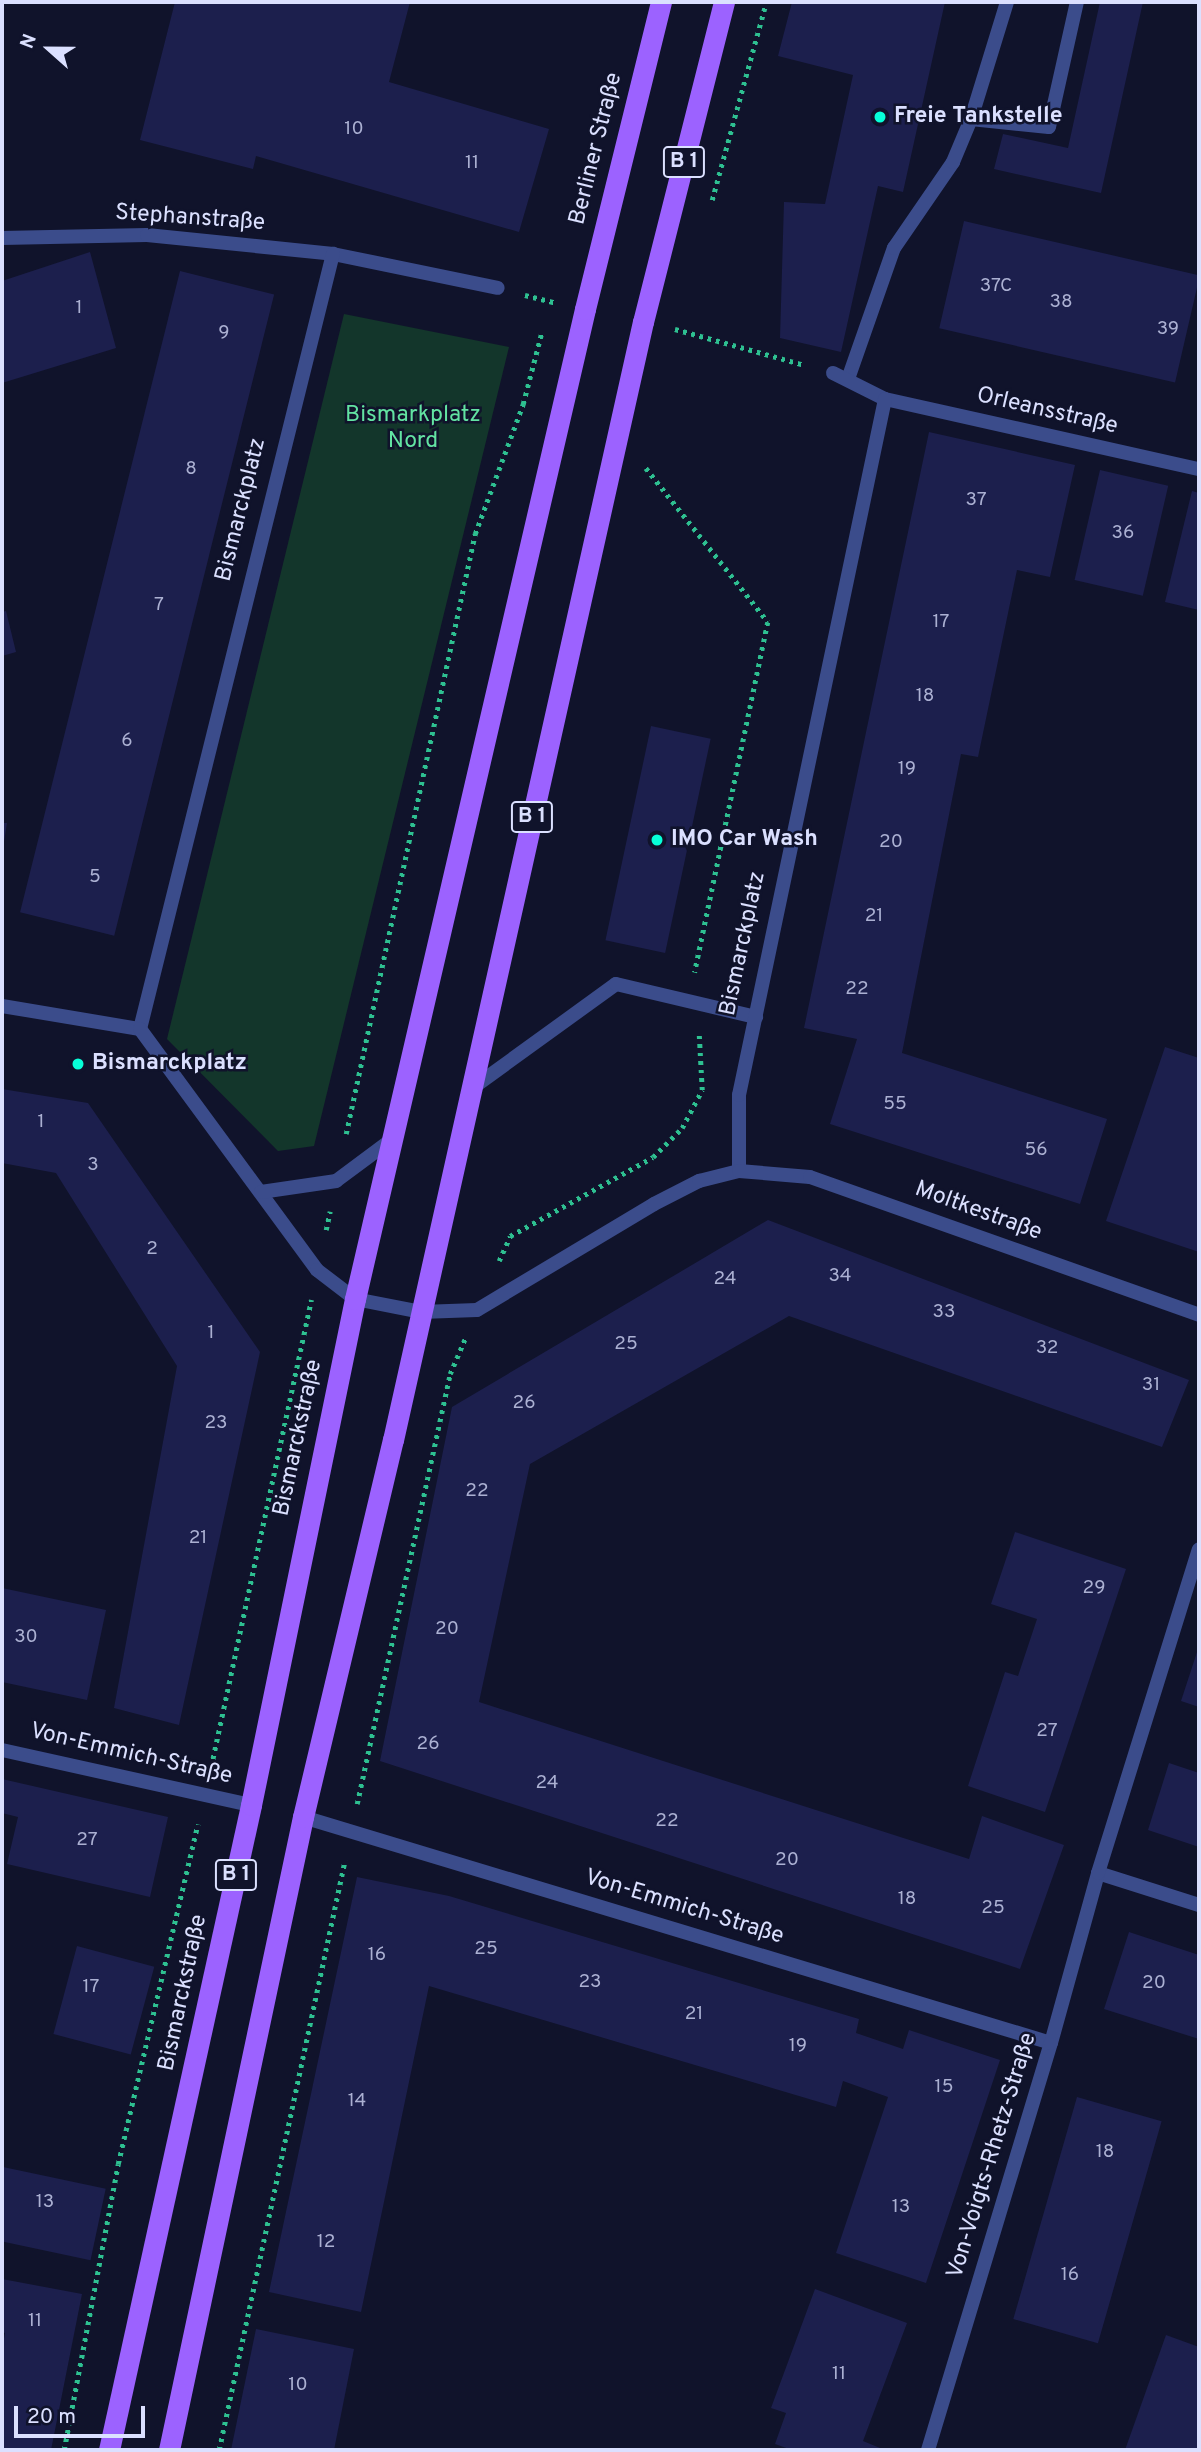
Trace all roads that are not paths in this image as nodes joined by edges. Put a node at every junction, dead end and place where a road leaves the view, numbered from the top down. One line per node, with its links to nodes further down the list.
1 (662, 2): 17 (main road, Berliner Straße / B 1)
2 (724, 2): 16 (main road, B 1)
3 (1007, 2): 5 (street)
4 (1077, 2): 5 (street)
5 (971, 119): 10 (street)
6 (2, 238): 7 (street, Stephanstraße)
7 (333, 254): 8 (street); 15 (street, Bismarckplatz)
8 (498, 288)
9 (833, 373): 10 (street)
10 (848, 379): 11 (street)
11 (885, 399): 12 (street, Orleansstraße); 14 (street, Bismarckplatz)
12 (1199, 469)
13 (2, 1006): 15 (street)
14 (756, 1017): 16 (street); 18 (street, Bismarckplatz)
15 (140, 1029): 19 (street)
16 (471, 1090): 21 (main road, B 1)
17 (391, 1140): 19 (street); 20 (main road, B 1)
18 (738, 1171): 21 (street); 22 (street, Moltkestraße)
19 (261, 1192): 20 (street)
20 (355, 1298): 21 (street); 25 (main road, Bismarckstraße / B 1)
21 (421, 1312): 26 (main road, B 1)
22 (1199, 1315)
23 (1199, 1549): 27 (street, Von-Voigts-Rhetz-Straße)
24 (2, 1750): 25 (street, Von-Emmich-Straße)
25 (251, 1805): 30 (main road, Bismarckstraße / B 1)
26 (303, 1817): 29 (street, Von-Emmich-Straße); 31 (main road, B 1)
27 (1098, 1873): 28 (street); 29 (street, Von-Voigts-Rhetz-Straße)
28 (1199, 1905)
29 (1051, 2043): 32 (street, Von-Voigts-Rhetz-Straße)
30 (109, 2450)
31 (169, 2450)
32 (928, 2450)

